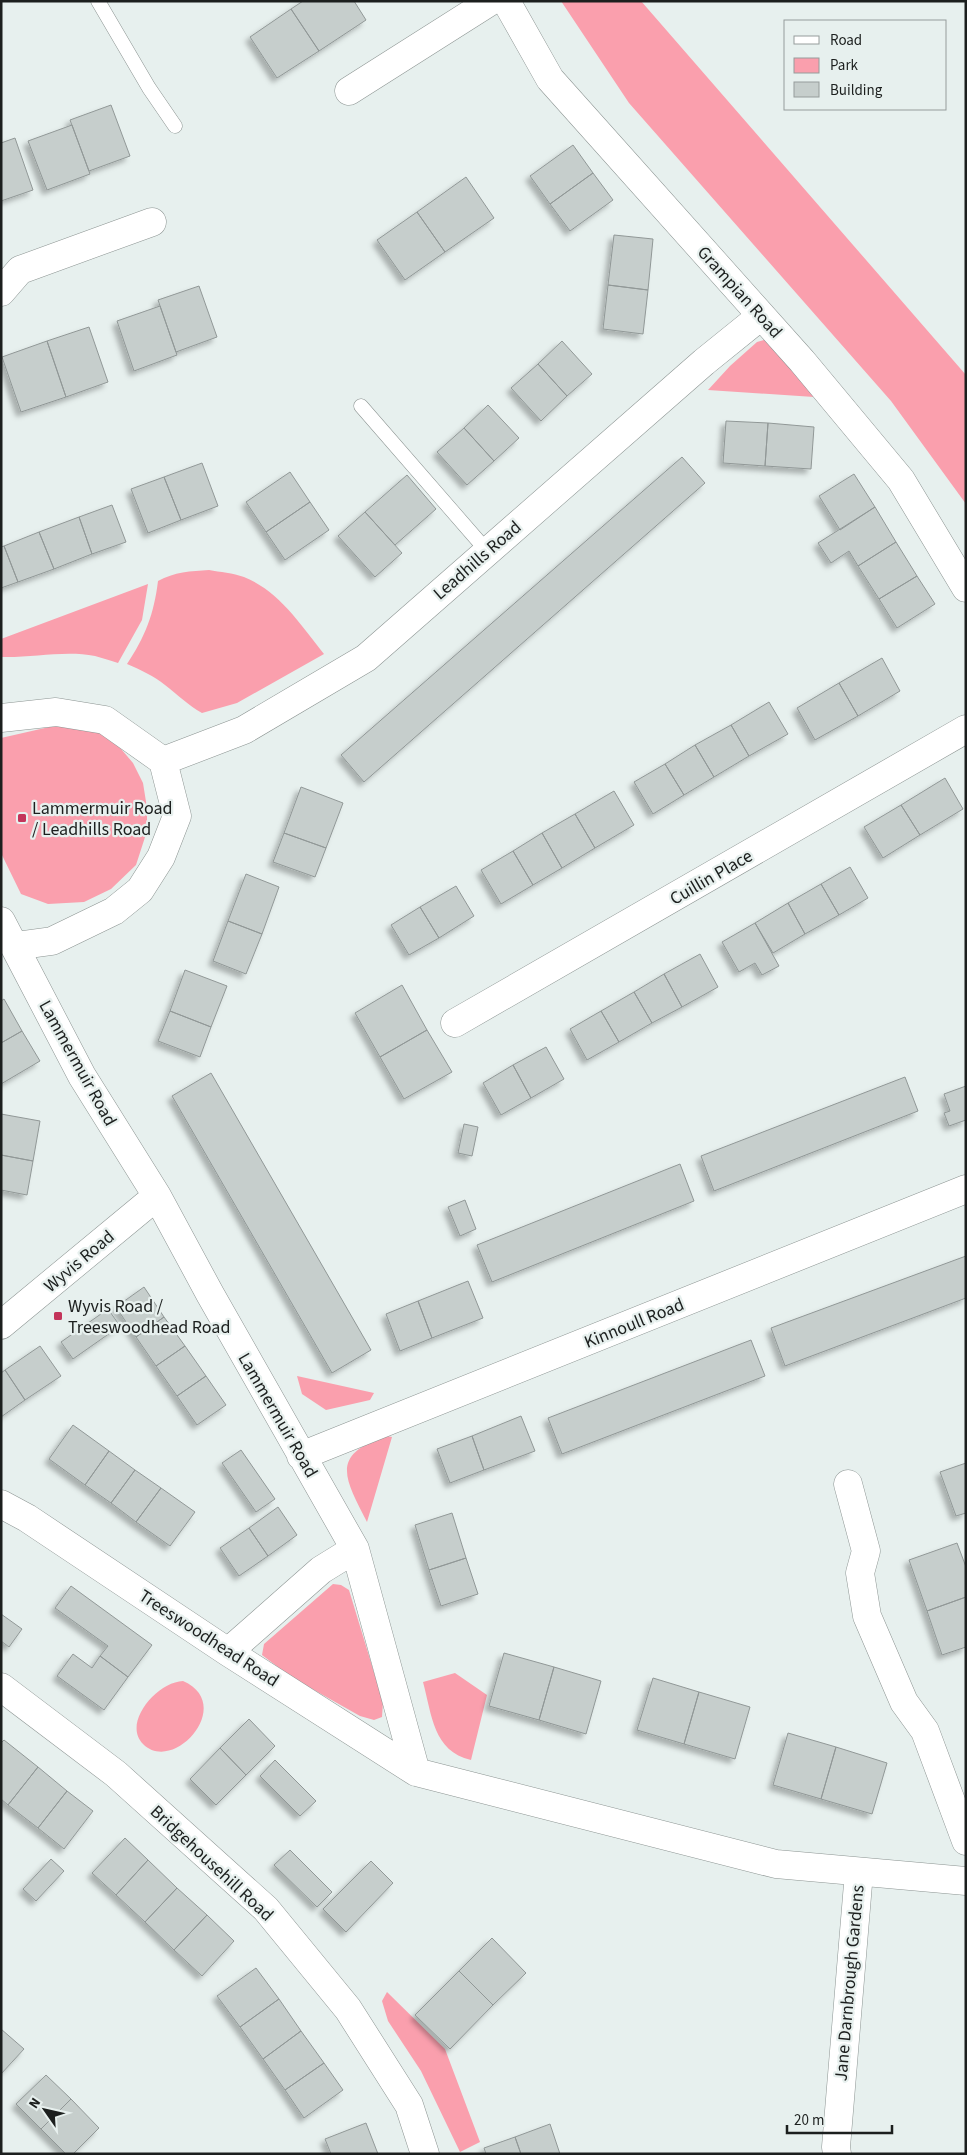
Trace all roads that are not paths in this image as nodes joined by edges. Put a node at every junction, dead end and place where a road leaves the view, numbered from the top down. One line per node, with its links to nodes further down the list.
1 (98, 1): 5 (lane)
2 (491, 1): 4 (street)
3 (506, 1): 8 (street, Grampian Road)
4 (349, 91)
5 (175, 126)
6 (152, 222): 7 (street)
7 (1, 292)
8 (761, 316): 10 (street, Leadhills Road); 11 (street, Grampian Road)
9 (360, 406): 10 (lane)
10 (487, 551): 14 (street, Leadhills Road)
11 (966, 588)
12 (1, 718): 14 (street)
13 (966, 729): 17 (street, Cuillin Place)
14 (163, 761): 16 (street)
15 (1, 921): 16 (street, Lammermuir Road)
16 (15, 946): 19 (street, Lammermuir Road)
17 (456, 1024)
18 (966, 1190): 21 (street, Kinnoull Road)
19 (157, 1196): 20 (street, Wyvis Road); 21 (street, Lammermuir Road)
20 (1, 1325)
21 (302, 1456): 24 (street, Lammermuir Road)
22 (848, 1484): 28 (street)
23 (1, 1504): 25 (street, Treeswoodhead Road)
24 (356, 1549): 25 (street); 27 (street, Lammermuir Road)
25 (228, 1652): 27 (street, Treeswoodhead Road)
26 (1, 1687): 31 (street, Bridgehousehill Road)
27 (416, 1772): 29 (street, Treeswoodhead Road)
28 (966, 1841)
29 (858, 1872): 30 (street, Treeswoodhead Road); 32 (street, Jane Darnbrough Gardens)
30 (966, 1881)
31 (425, 2154)
32 (837, 2154)

